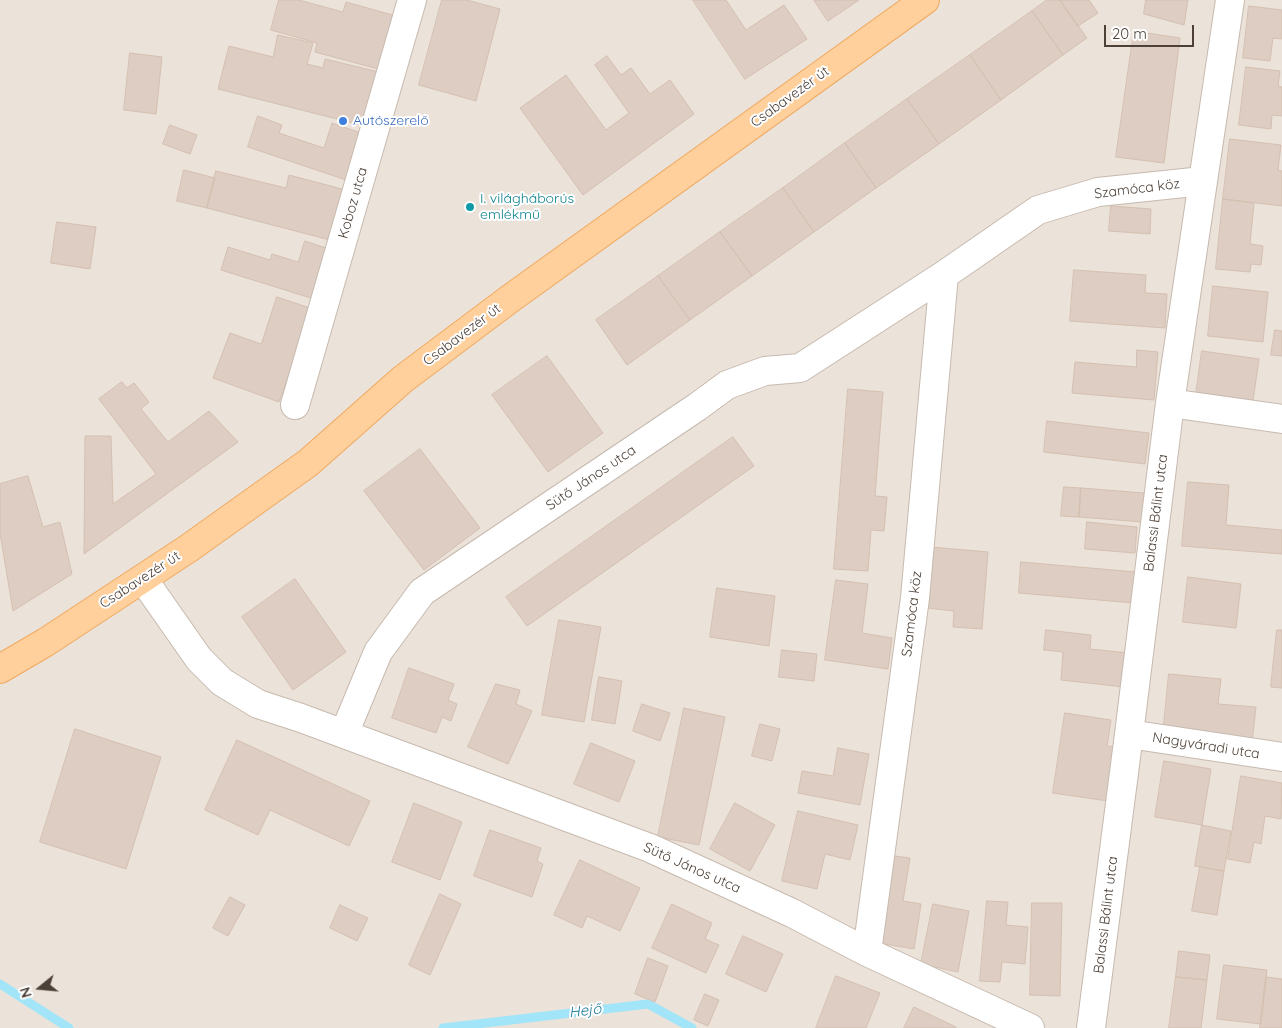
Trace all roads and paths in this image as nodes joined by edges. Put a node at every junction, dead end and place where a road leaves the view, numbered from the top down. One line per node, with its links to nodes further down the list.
1 (412, 0): 7 (street, Koboz utca)
2 (925, 0): 10 (main road, Csabavezér út)
3 (1230, 0): 4 (street, Balassi Bálint utca)
4 (1203, 182): 5 (street, Szamóca köz); 6 (street, Balassi Bálint utca)
5 (944, 275): 8 (street, Szamóca köz); 15 (street, Szamóca köz)
6 (1170, 404): 9 (street); 13 (street, Balassi Bálint utca)
7 (295, 405)
8 (696, 407): 12 (street, Sütő János utca)
9 (1282, 418)
10 (143, 579): 11 (main road, Csabavezér út); 12 (street, Sütő János utca)
11 (0, 669)
12 (344, 734): 15 (street, Sütő János utca)
13 (1129, 734): 14 (street, Nagyváradi utca); 17 (street, Balassi Bálint utca)
14 (1282, 757)
15 (867, 952): 16 (street, Sütő János utca)
16 (1030, 1028)
17 (1091, 1028)

